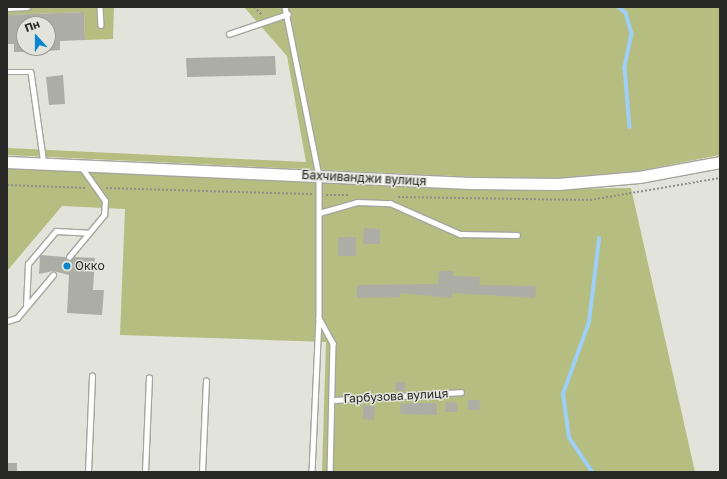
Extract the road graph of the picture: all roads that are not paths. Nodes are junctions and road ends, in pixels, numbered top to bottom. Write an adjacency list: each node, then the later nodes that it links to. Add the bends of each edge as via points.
1 (27, 7): 4 (lane)
2 (100, 7): 6 (lane)
3 (285, 7): 5 (lane)
4 (7, 8)
5 (288, 14): 7 (lane); 13 (lane)
6 (101, 25)
7 (229, 34)
8 (7, 72): 11 (lane, via 31,72)
9 (7, 162): 11 (street, Бахчиванджи вулиця)
10 (720, 162): 13 (street, Бахчиванджи вулиця, via 639,177 558,184)
11 (44, 164): 12 (street, Бахчиванджи вулиця)
12 (80, 165): 13 (street, Бахчиванджи вулиця); 15 (lane, via 105,201 104,215)
13 (319, 176): 14 (lane)
14 (319, 213): 16 (lane, via 357,202 390,203 460,234); 20 (lane)
15 (89, 233): 17 (lane); 19 (lane, via 56,231 51,236 28,264)
16 (517, 235)
17 (69, 257)
18 (53, 275): 19 (lane)
19 (26, 306): 21 (lane, via 17,318)
20 (319, 318): 26 (lane, via 333,343); 30 (lane)
21 (7, 321)
22 (92, 376): 27 (lane)
23 (149, 378): 28 (lane)
24 (206, 381): 29 (lane)
25 (461, 392): 26 (lane, Гарбузова вулиця)
26 (332, 400): 31 (lane)
27 (88, 472)
28 (145, 472)
29 (202, 472)
30 (312, 472)
31 (330, 472)

